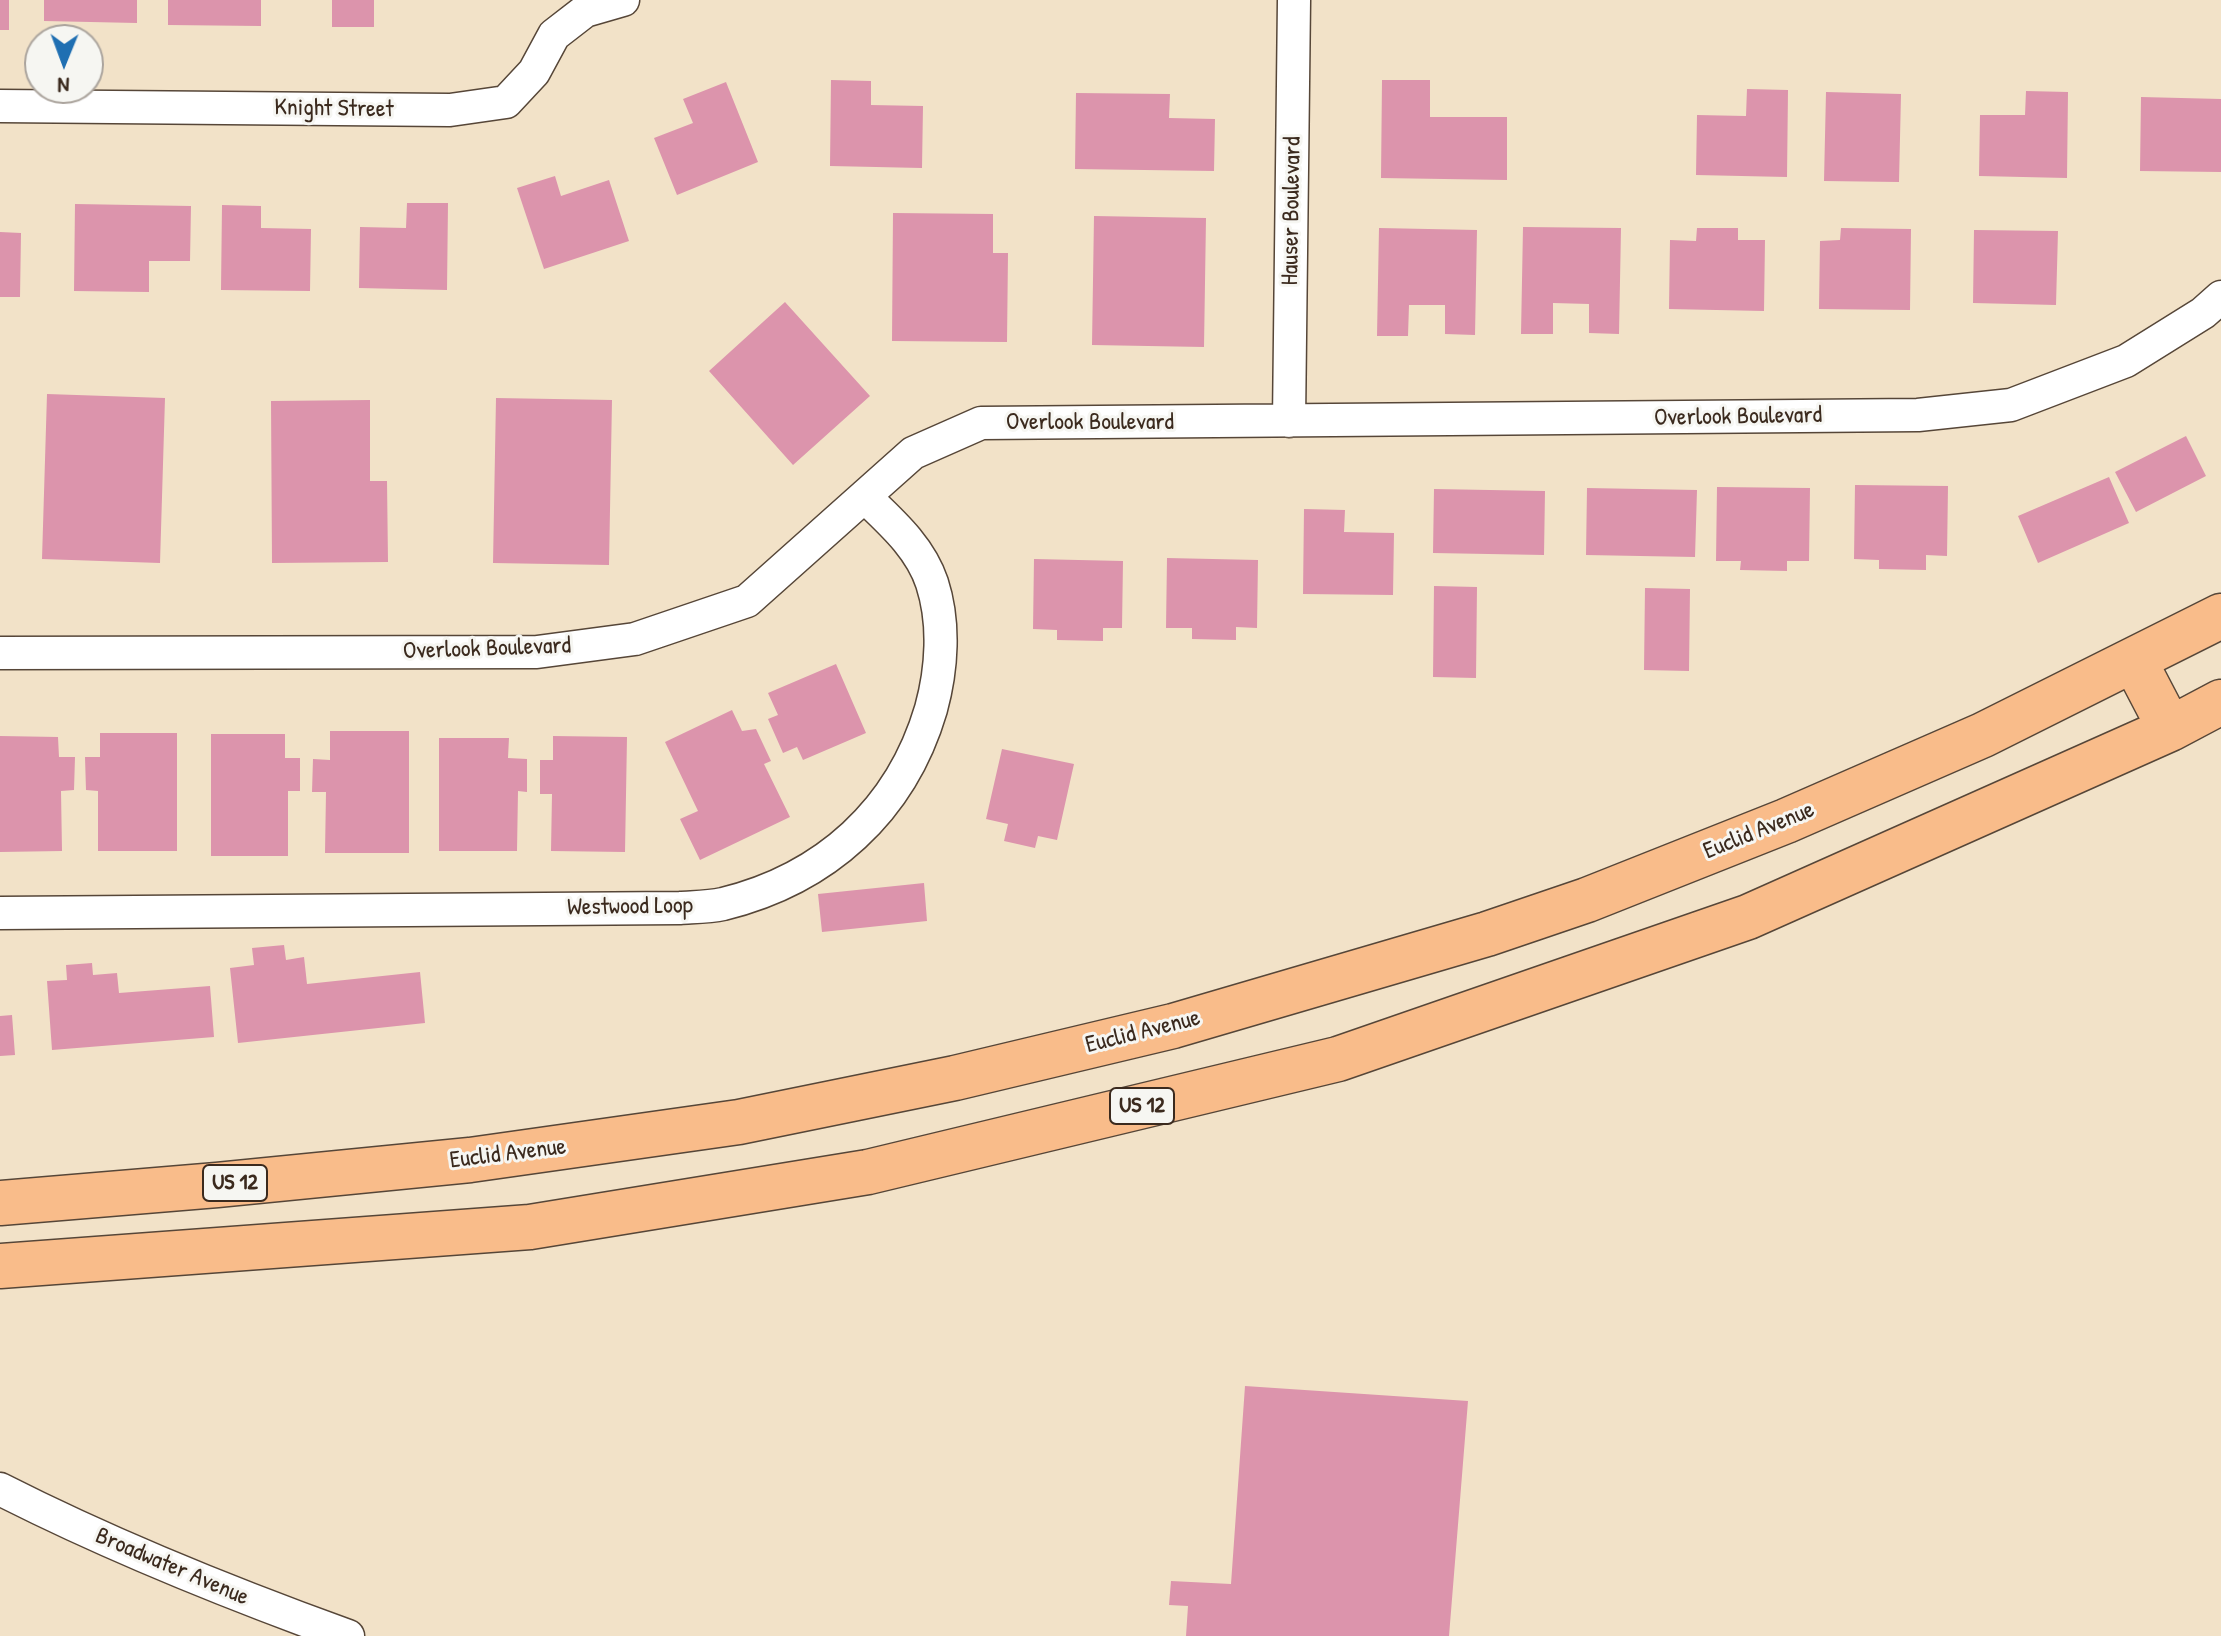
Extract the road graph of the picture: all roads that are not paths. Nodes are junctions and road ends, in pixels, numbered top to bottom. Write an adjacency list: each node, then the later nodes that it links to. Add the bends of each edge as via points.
1 (623, 0): 3 (street, Knight Street, via 585,11 554,35 534,72 506,102 450,110)
2 (1294, 0): 5 (street, Hauser Boulevard)
3 (0, 106)
4 (2221, 297): 5 (street, Overlook Boulevard, via 2126,361 2011,405 1918,415)
5 (1289, 421): 6 (street, Overlook Boulevard, via 981,423 913,453)
6 (865, 497): 8 (street, Overlook Boulevard, via 747,601 635,639 537,652); 12 (street, Westwood Loop, via 904,535 931,581 941,630 937,685 909,765 888,800 812,868 747,897 680,908)
7 (2221, 616): 9 (highway, Euclid Avenue / US 12)
8 (0, 653)
9 (2134, 660): 11 (highway); 13 (highway, Euclid Avenue / US 12, via 1983,735 1587,900 1173,1026 739,1122 470,1160)
10 (2221, 702): 11 (highway, US 12)
11 (2170, 729): 14 (highway, US 12, via 1748,917 1338,1059 868,1172 530,1227)
12 (0, 913)
13 (0, 1203)
14 (0, 1266)
15 (0, 1489): 16 (street, Broadwater Avenue, via 232,1594)
16 (348, 1636)

